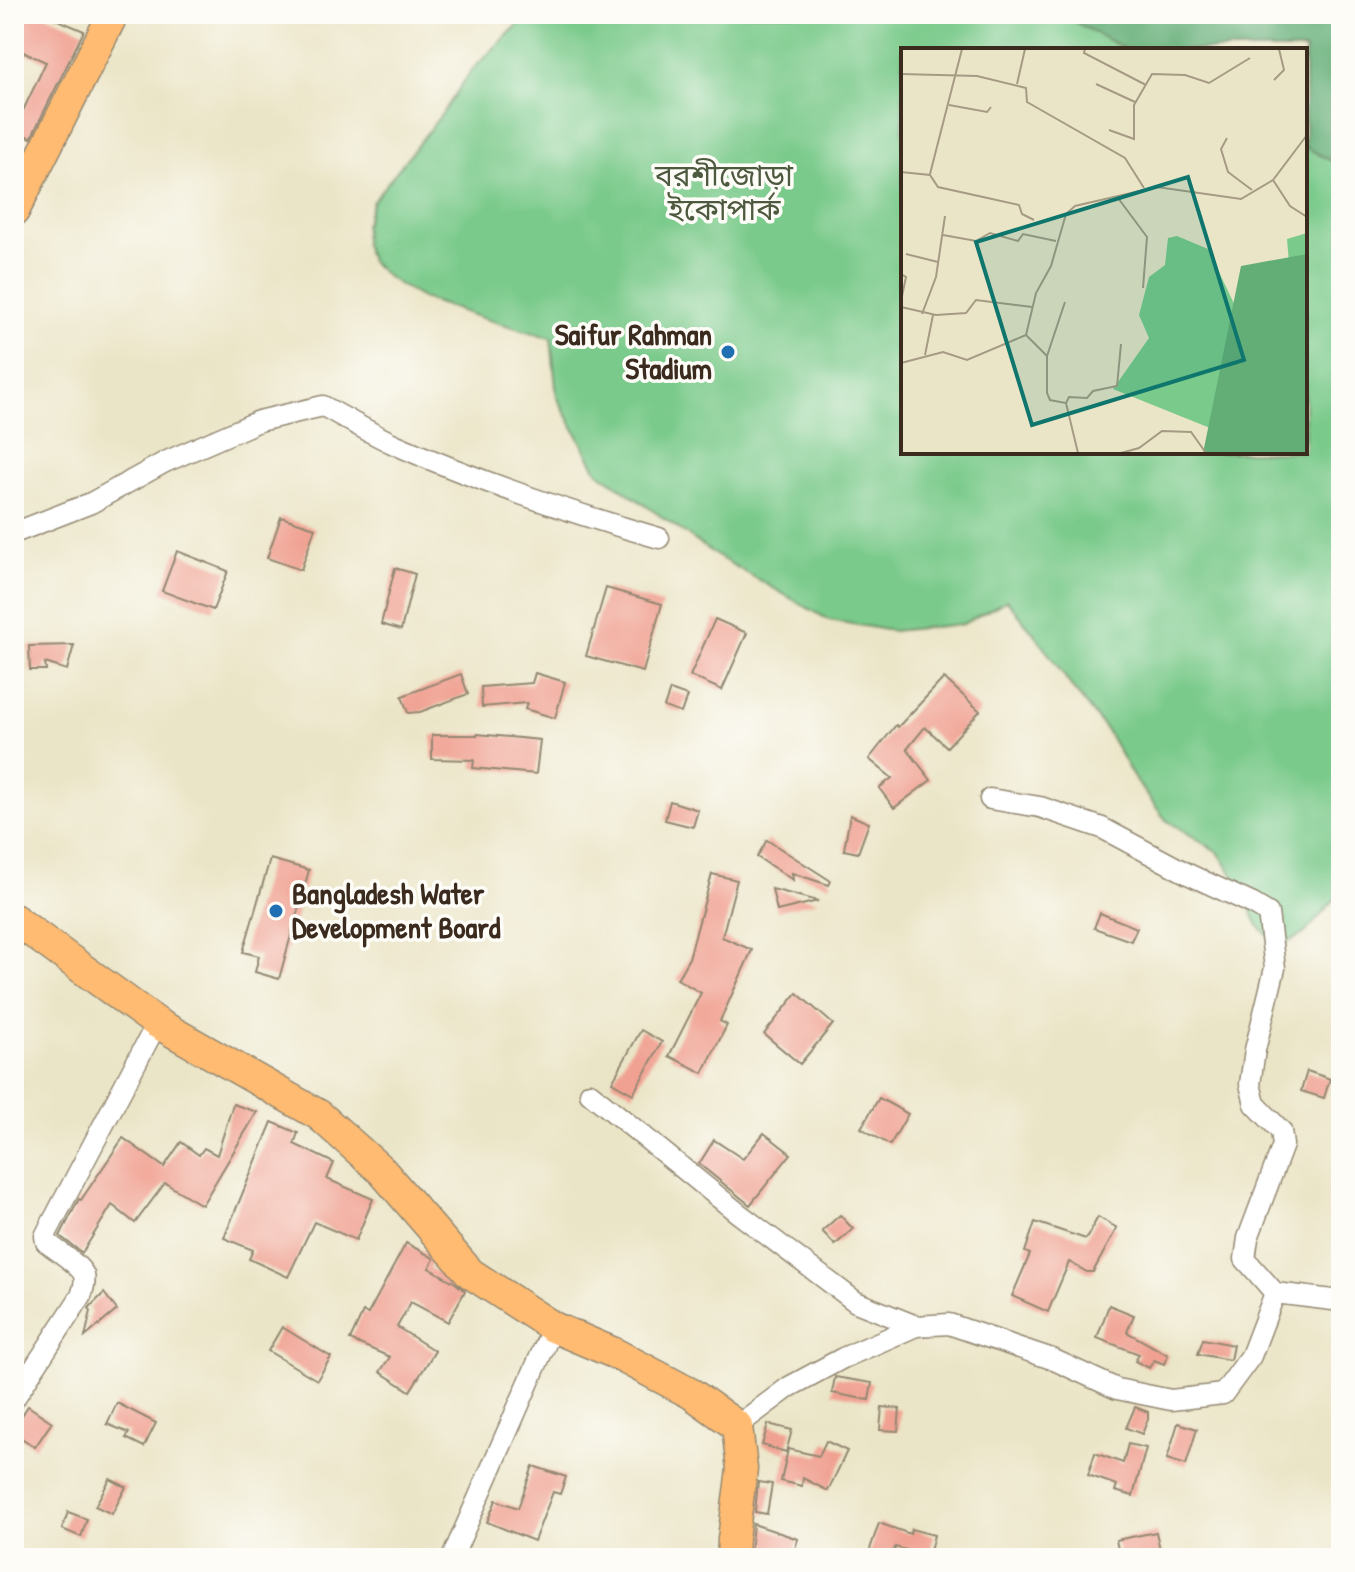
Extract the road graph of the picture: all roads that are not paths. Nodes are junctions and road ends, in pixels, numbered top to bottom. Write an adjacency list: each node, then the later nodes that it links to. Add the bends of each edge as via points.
1 (113, 14): 2 (highway)
2 (14, 211)
3 (14, 528): 4 (street, via 19,531 91,503 165,462 259,421 323,406 390,442 489,483)
4 (659, 538)
5 (990, 799): 9 (street, via 1040,807 1102,828 1268,913 1275,968 1250,1084 1255,1104 1281,1131 1283,1145 1245,1259)
6 (14, 919): 7 (highway)
7 (157, 1023): 12 (highway, via 319,1115 382,1171 470,1273); 13 (street, via 45,1236 84,1274 85,1285)
8 (590, 1093): 11 (street, via 856,1302)
9 (1275, 1293): 10 (street); 11 (street, via 1251,1356 1223,1394 1171,1400 1117,1389 1052,1359 949,1324)
10 (1341, 1301)
11 (916, 1326): 14 (street, via 789,1387)
12 (553, 1327): 14 (highway, via 692,1394); 15 (street)
13 (14, 1399)
14 (737, 1426): 16 (highway, via 742,1469)
15 (452, 1558)
16 (732, 1558)

